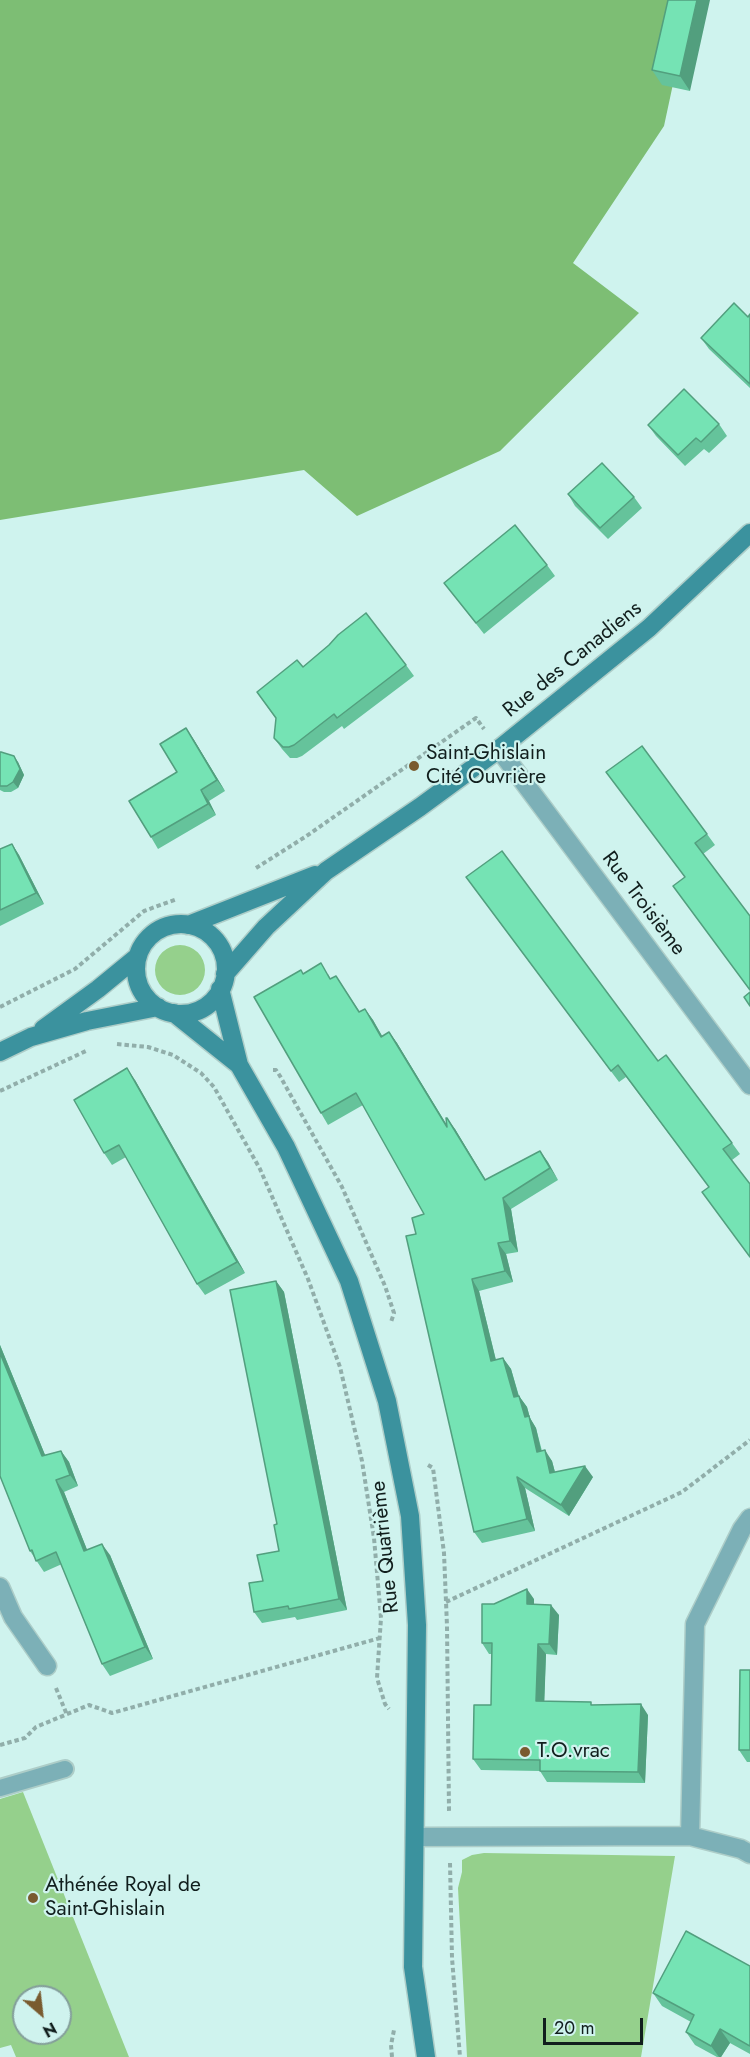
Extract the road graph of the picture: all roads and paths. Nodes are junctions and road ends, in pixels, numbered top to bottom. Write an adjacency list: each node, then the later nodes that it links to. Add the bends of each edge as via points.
1 (750, 533): 3 (street, Rue des Canadiens, via 649,628)
2 (476, 718): 4 (path)
3 (499, 749): 5 (street, Rue des Canadiens); 17 (street, Rue Troisième)
4 (255, 868)
5 (326, 871): 7 (street, Rue des Canadiens); 9 (street, Rue des Canadiens, via 266,927)
6 (183, 897): 10 (path, via 144,911 75,969)
7 (188, 924): 8 (street, Rue des Canadiens, via 170,925 154,932); 9 (street, via 201,928 218,943 224,956)
8 (137, 957): 11 (street, via 140,986 147,998); 12 (street, Rue des Canadiens)
9 (223, 982): 11 (street, Rue des Canadiens, via 214,998 201,1008 185,1013); 16 (street, Rue Quatrième)
10 (0, 1007)
11 (166, 1010): 12 (street, Rue des Canadiens, via 87,1021); 16 (street, Rue Quatrième)
12 (31, 1037): 15 (street, Rue des Canadiens)
13 (114, 1044): 23 (path, via 173,1055 201,1073 214,1087 260,1168 325,1323 352,1413 371,1512)
14 (93, 1047): 18 (path)
15 (0, 1052)
16 (239, 1065): 30 (street, Rue Quatrième, via 286,1147 349,1281 387,1401 410,1516 416,1608)
17 (750, 1085)
18 (0, 1091)
19 (750, 1440): 22 (path, via 682,1492)
20 (750, 1518): 29 (street, via 695,1624)
21 (0, 1587): 24 (street, via 12,1617)
22 (446, 1602)
23 (380, 1638): 25 (path, via 377,1678 385,1704); 26 (path, via 112,1713 90,1705 36,1727 26,1738)
24 (47, 1666)
25 (392, 1712)
26 (0, 1745)
27 (65, 1769): 28 (lane)
28 (0, 1788)
29 (690, 1836): 30 (street); 31 (street)
30 (415, 1837): 34 (street, Rue Quatrième, via 413,1967)
31 (750, 1854)
32 (394, 2027): 33 (path)
33 (392, 2057)
34 (426, 2057)

